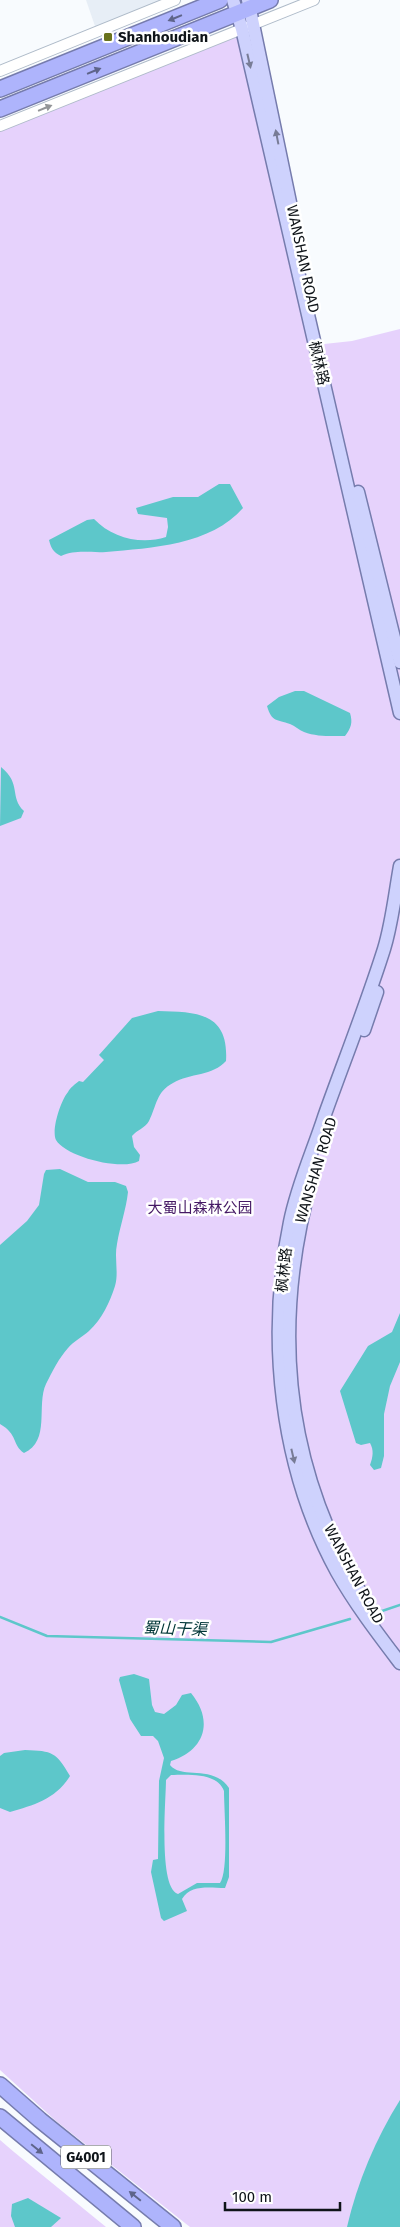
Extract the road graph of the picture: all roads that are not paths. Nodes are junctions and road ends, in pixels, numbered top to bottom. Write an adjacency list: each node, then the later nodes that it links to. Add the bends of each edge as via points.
1 (175, 0): 8 (street)
2 (220, 0): 9 (highway, one-way to 9)
3 (270, 0): 5 (highway)
4 (314, 0): 6 (street)
5 (242, 5): 6 (main road, WANSHAN ROAD); 7 (main road, 枫林路); 10 (highway, one-way to 5)
6 (255, 24): 7 (street); 12 (main road, WANSHAN ROAD, one-way to 6, via 306,278)
7 (242, 29): 11 (street, one-way to 7); 13 (main road, 枫林路, one-way to 13)
8 (0, 71)
9 (0, 89)
10 (0, 109)
11 (0, 126)
12 (400, 662)
13 (400, 713)
14 (400, 866): 17 (main road, 枫林路, one-way to 17, via 384,948 290,1221 279,1338 284,1404 293,1457 308,1506 337,1572)
15 (400, 914): 16 (main road, WANSHAN ROAD, via 371,1011 319,1153 300,1220 288,1337 294,1408 308,1477 325,1522 360,1592)
16 (400, 1650)
17 (400, 1663)
18 (0, 2085): 21 (highway, G4001, one-way to 18)
19 (0, 2117): 20 (highway, G4001, one-way to 20)
20 (133, 2227)
21 (173, 2227)

